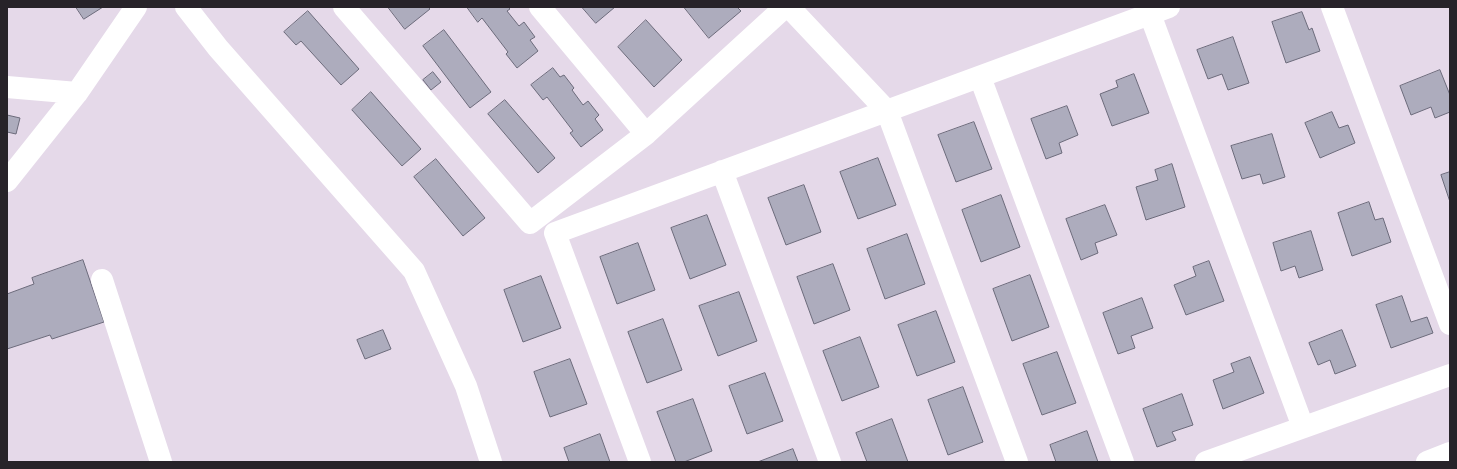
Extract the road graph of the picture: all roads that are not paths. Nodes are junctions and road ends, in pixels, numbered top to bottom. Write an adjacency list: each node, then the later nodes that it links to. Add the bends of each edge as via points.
1 (136, 7): 11 (street)
2 (186, 7): 24 (street, via 218,48 414,270 466,386)
3 (344, 7): 16 (street)
4 (540, 7): 13 (street)
5 (785, 7): 13 (street)
6 (789, 7): 12 (street)
7 (1332, 7): 19 (street)
8 (1159, 10): 9 (street); 21 (street)
9 (980, 77): 12 (street); 28 (street)
10 (7, 87): 11 (street)
11 (77, 93): 15 (street)
12 (887, 111): 14 (street); 27 (street)
13 (646, 134): 16 (street)
14 (722, 171): 17 (street); 26 (street)
15 (7, 181)
16 (530, 223): 17 (street)
17 (555, 233): 25 (street)
18 (102, 280): 23 (street)
19 (1450, 324)
20 (1450, 375): 21 (street)
21 (1303, 427): 29 (street)
22 (1450, 453): 30 (street)
23 (161, 462)
24 (491, 462)
25 (640, 462)
26 (830, 462)
27 (1017, 462)
28 (1123, 462)
29 (1206, 462)
30 (1427, 462)

